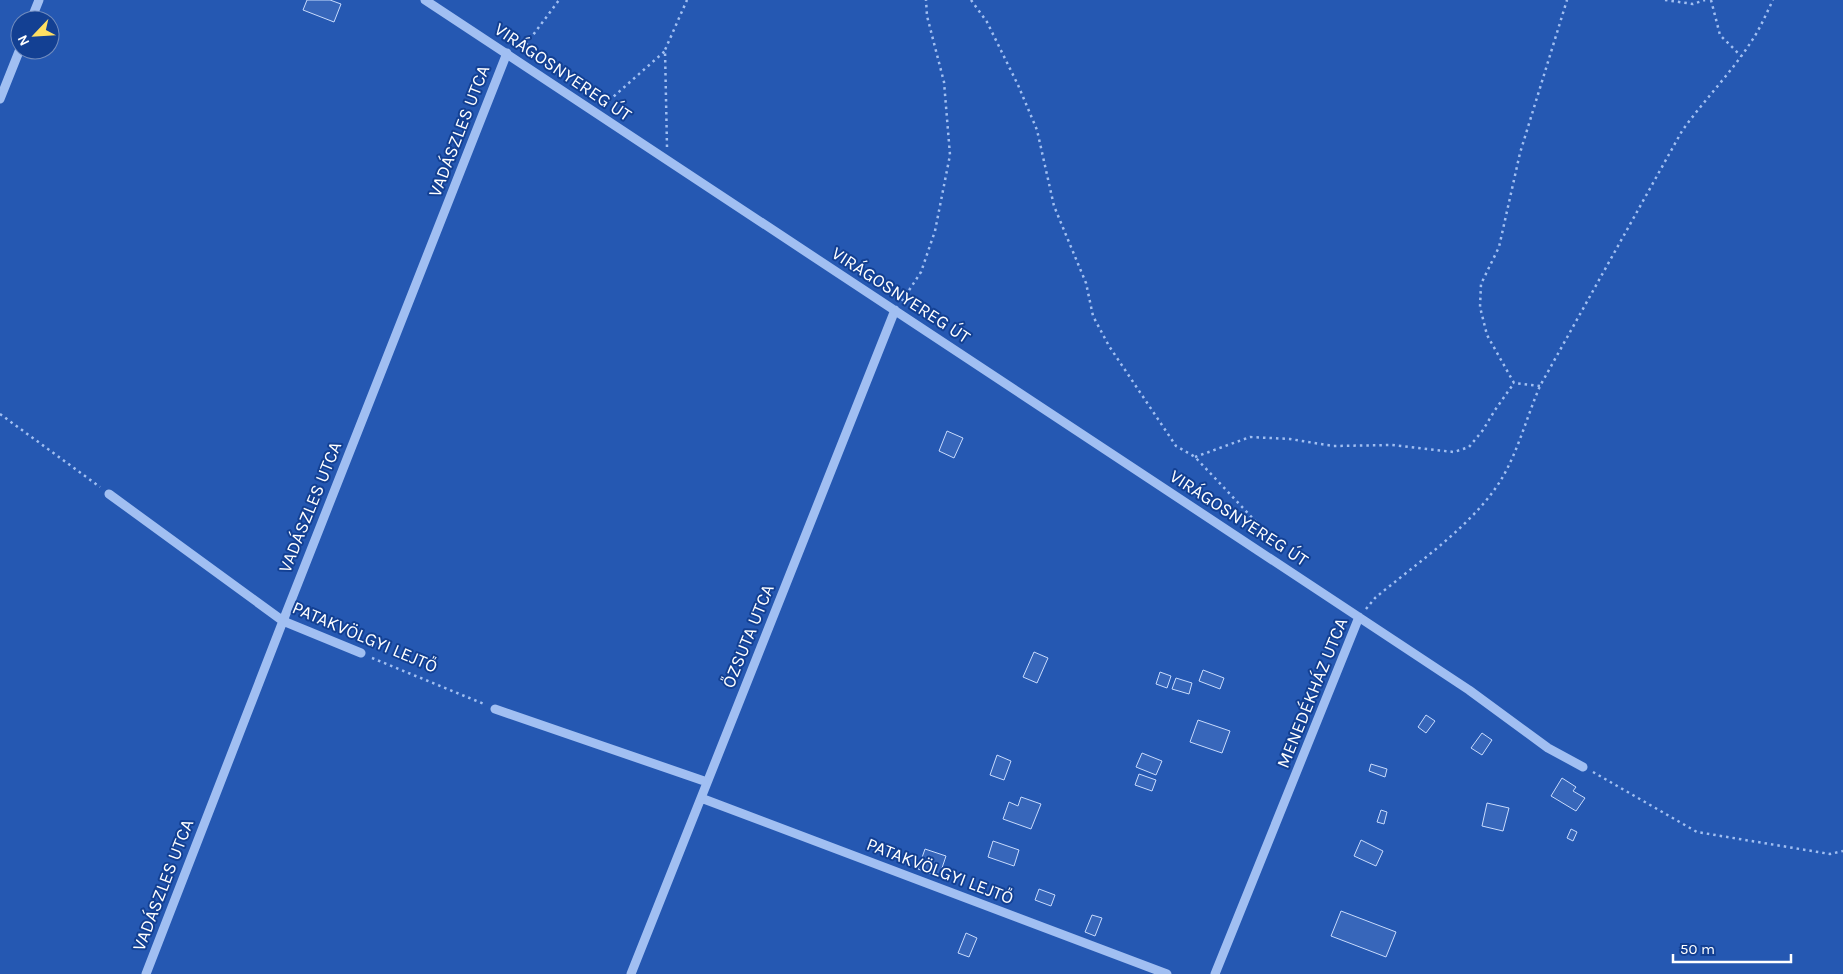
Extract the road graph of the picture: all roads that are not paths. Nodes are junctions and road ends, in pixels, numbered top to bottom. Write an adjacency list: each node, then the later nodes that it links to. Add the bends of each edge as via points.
1 (425, 0): 2 (street, VIRÁGOSNYEREG ÚT)
2 (507, 54): 5 (street, VIRÁGOSNYEREG ÚT); 8 (street, VADÁSZLES UTCA)
3 (15, 60): 4 (street)
4 (0, 99)
5 (895, 310): 7 (street, VIRÁGOSNYEREG ÚT); 12 (street, ŐZSUTA UTCA)
6 (109, 494): 8 (street, PATAKVÖLGYI LEJTŐ)
7 (1359, 617): 11 (street, MENEDÉKHÁZ UTCA, via 1469,690 1548,748); 17 (street, MENEDÉKHÁZ UTCA)
8 (283, 621): 9 (street, PATAKVÖLGYI LEJTŐ); 14 (street, VADÁSZLES UTCA)
9 (361, 653)
10 (495, 709): 12 (street)
11 (1583, 767)
12 (707, 782): 13 (street, ŐZSUTA UTCA)
13 (701, 798): 15 (street, ŐZSUTA UTCA); 16 (street, PATAKVÖLGYI LEJTŐ)
14 (146, 974)
15 (631, 974)
16 (1167, 974)
17 (1215, 974)

